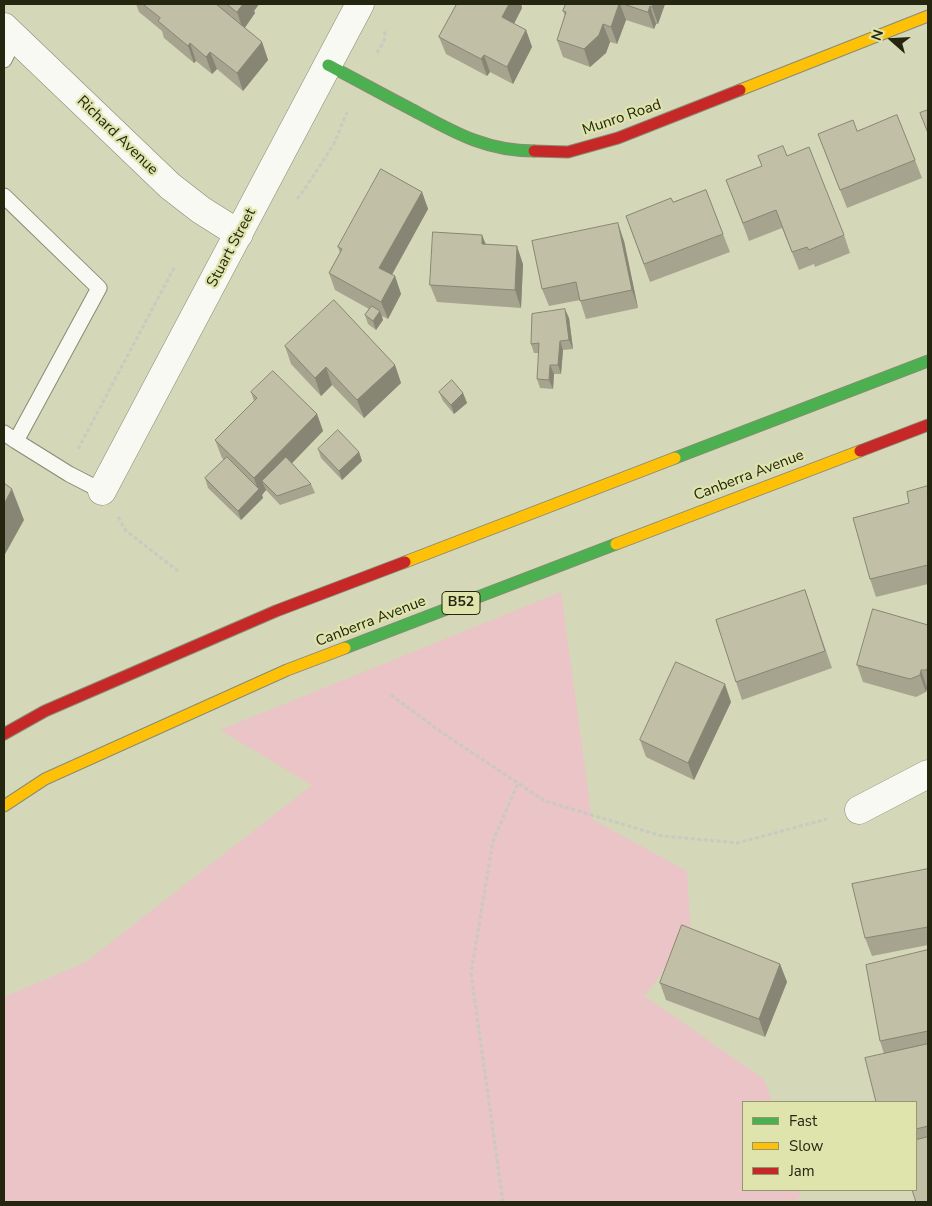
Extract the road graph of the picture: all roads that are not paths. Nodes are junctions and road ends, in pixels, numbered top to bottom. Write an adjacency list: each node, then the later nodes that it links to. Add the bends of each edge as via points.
1 (360, 4): 4 (street, Stuart Street)
2 (928, 16): 4 (main road, Munro Road, via 618,138 568,152 512,151 462,136)
3 (8, 42): 6 (street, Richard Avenue, via 170,186)
4 (328, 65): 6 (street, Stuart Street)
5 (4, 196): 9 (lane, via 99,288)
6 (239, 234): 10 (street, Stuart Street)
7 (928, 361): 11 (main road, via 276,611 46,711)
8 (928, 425): 13 (main road, Canberra Avenue / B52, via 287,670 45,779)
9 (10, 437): 10 (lane)
10 (102, 491)
11 (4, 734)
12 (928, 774): 14 (street)
13 (4, 806)
14 (859, 810)

